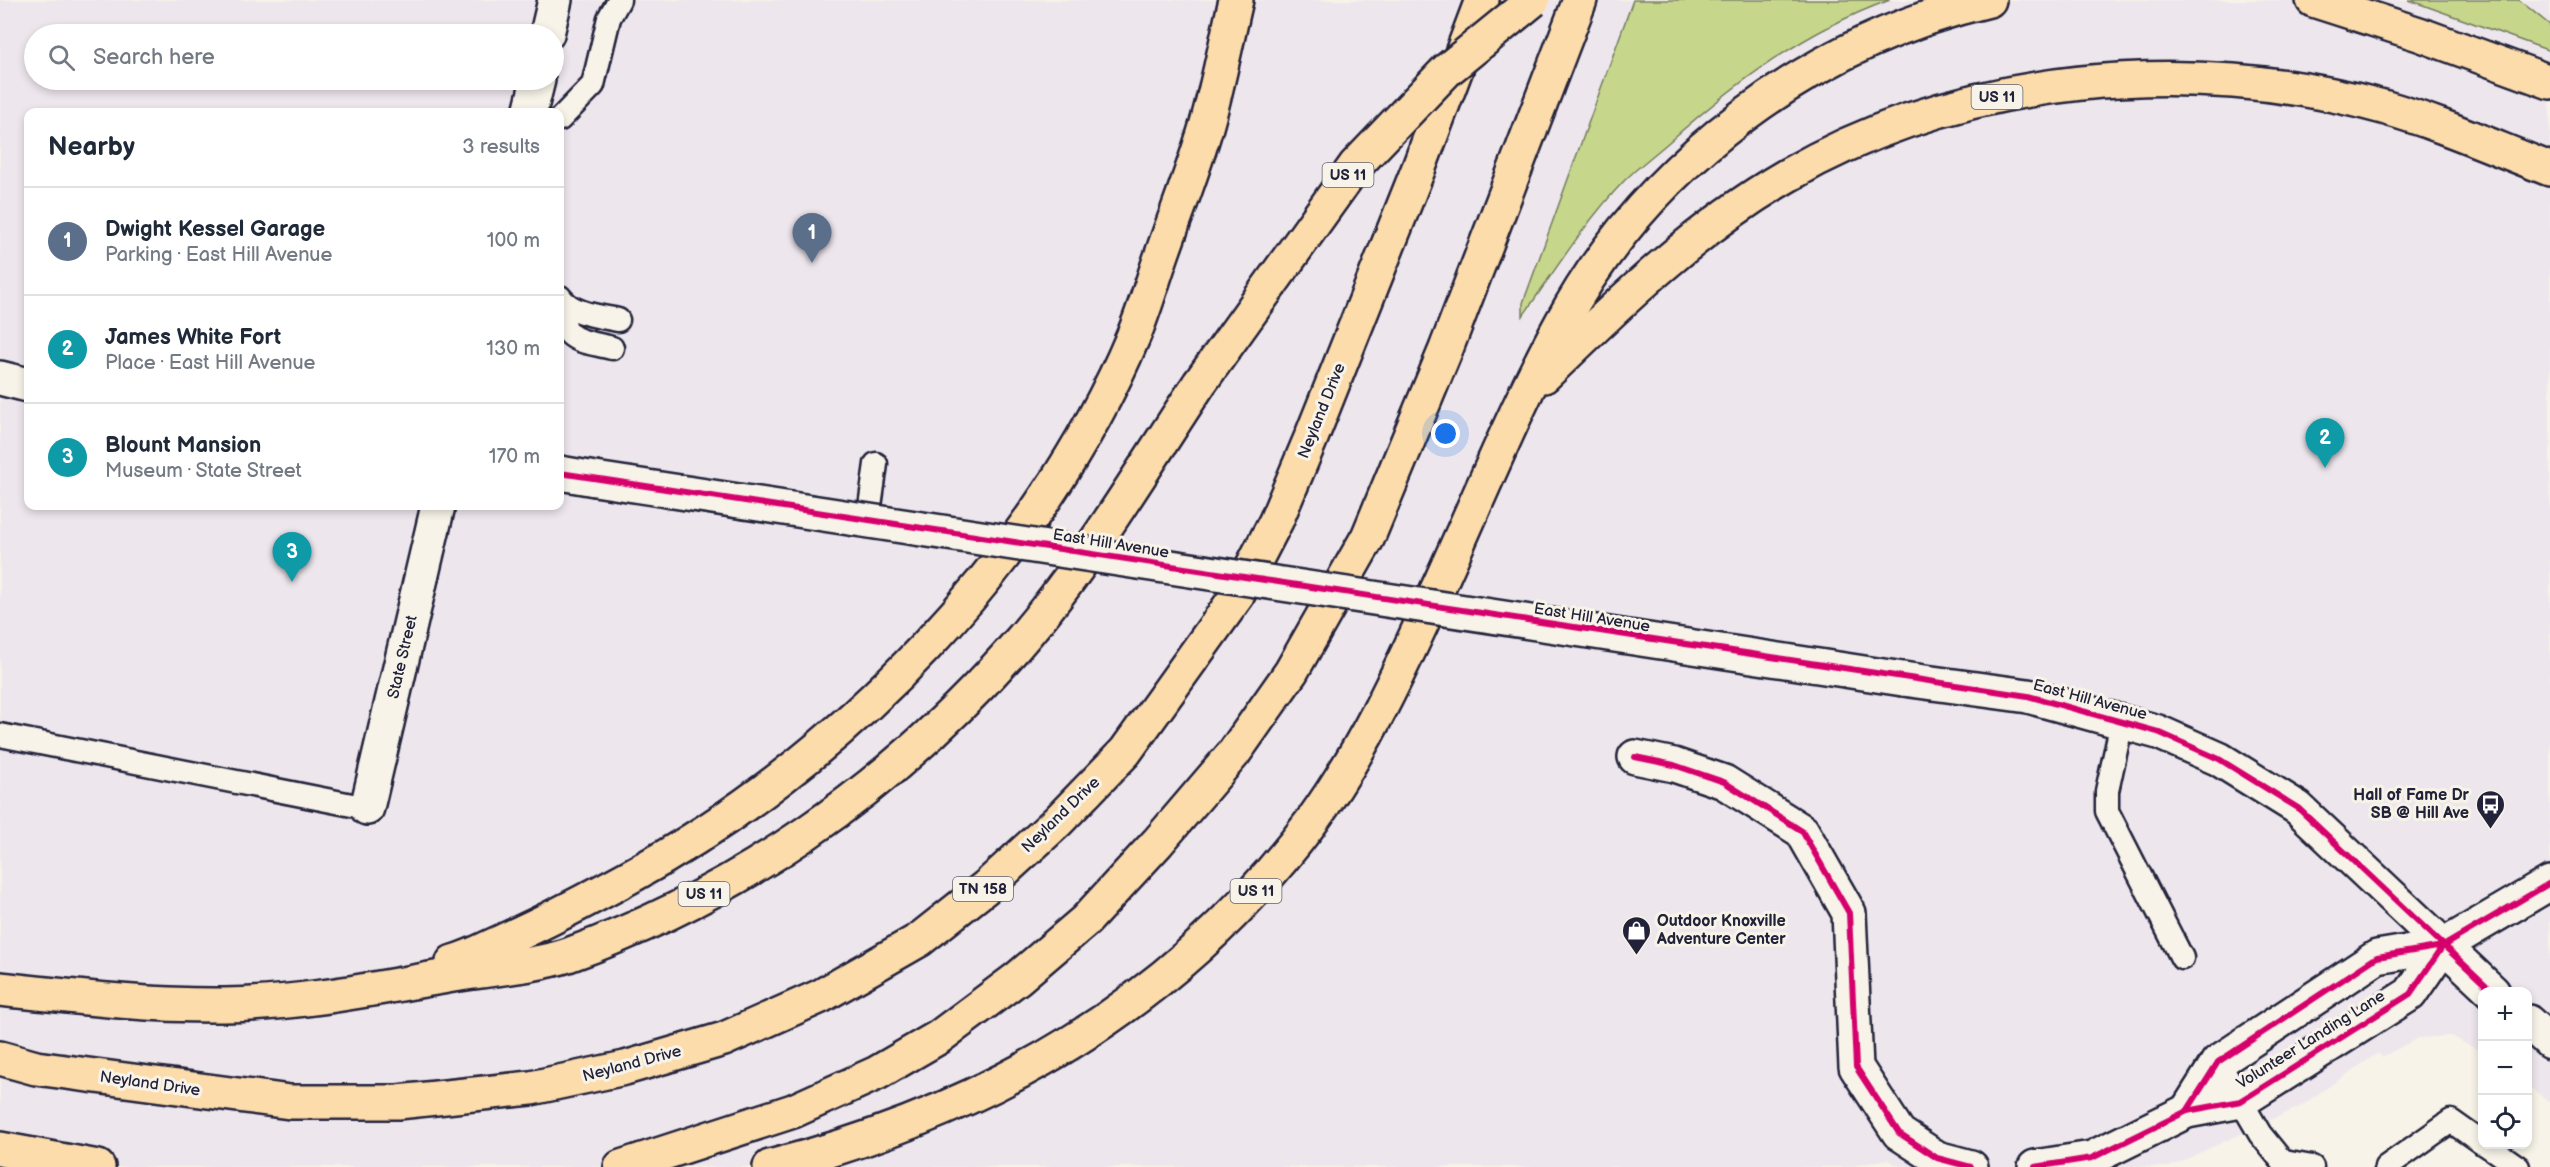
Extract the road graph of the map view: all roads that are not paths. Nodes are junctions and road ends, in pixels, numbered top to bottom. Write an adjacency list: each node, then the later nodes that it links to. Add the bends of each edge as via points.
1 (555, 0): 9 (main road)
2 (619, 0): 13 (lane, via 609,18 593,85)
3 (1236, 0): 35 (highway, via 1206,128 1133,337 1092,421 1044,497 977,590 873,699 807,758 739,810 662,860 534,927 462,959)
4 (1482, 0): 38 (highway, Neyland Drive / TN 158, via 1325,405 1276,521 1237,596 1125,752 1050,829 919,940 820,996 724,1039 625,1068 531,1088 398,1102 290,1102 36,1068)
5 (1533, 0): 35 (highway, US 11, bridge, via 1447,70 1355,166 1199,384 1053,601 1007,657 924,742 854,800 792,844 664,915 564,957)
6 (1580, 0): 47 (highway, via 1446,350 1368,537 1291,672 1234,753 1086,920 1018,978 939,1037 877,1073 793,1112)
7 (1989, 0): 21 (highway, via 1958,7 1881,36 1793,81 1719,132 1661,186 1607,252 1563,319)
8 (2313, 0): 10 (highway)
9 (550, 24)
10 (2550, 82)
11 (536, 90): 12 (main road)
12 (531, 108)
13 (564, 115)
14 (2550, 169): 21 (highway, US 11, via 2384,108 2305,90 2219,79 2147,78 2055,86 1956,104 1866,138 1789,174 1712,225 1629,293)
15 (564, 302): 16 (lane, via 582,312)
16 (618, 320)
17 (564, 325): 18 (lane, via 574,339)
18 (612, 348)
19 (0, 378): 20 (main road)
20 (24, 384)
21 (1526, 394): 48 (highway, US 11, via 1363,741 1314,818 1255,892 1167,974 1046,1060 936,1114)
22 (876, 464): 25 (lane)
23 (564, 474): 25 (main road, East Hill Avenue, bridge)
24 (437, 510): 29 (main road, State Street)
25 (868, 521): 26 (main road, East Hill Avenue, bridge, via 2028,696)
26 (2122, 722): 31 (main road, East Hill Avenue, via 2158,732 2219,759 2298,808); 32 (lane, via 2106,811)
27 (0, 735): 29 (lane)
28 (1635, 757): 49 (main road, via 1725,782 1802,831 1849,913 1856,1066 1899,1133 1937,1158)
29 (367, 808)
30 (2550, 883): 31 (main road)
31 (2443, 946): 33 (main road, East Hill Avenue); 39 (main road, via 2377,957); 40 (main road, Volunteer Landing Lane, via 2410,994)
32 (2182, 958)
33 (2488, 987)
34 (0, 989): 35 (highway, US 11, via 125,1003 214,1005)
35 (332, 996)
36 (2532, 1026): 37 (main road)
37 (2550, 1042)
38 (0, 1058)
39 (2218, 1062): 40 (lane); 41 (main road)
40 (2241, 1101): 41 (main road, Volunteer Landing Lane); 45 (lane)
41 (2187, 1111): 50 (main road, Volunteer Landing Lane, via 2092,1158)
42 (2478, 1140): 52 (lane, via 2451,1121)
43 (0, 1149): 46 (highway)
44 (2491, 1149): 53 (lane)
45 (2284, 1166): 51 (lane)
46 (98, 1167)
47 (621, 1167)
48 (770, 1167)
49 (1971, 1167)
50 (2035, 1167)
51 (2312, 1167)
52 (2386, 1167)
53 (2518, 1167)

